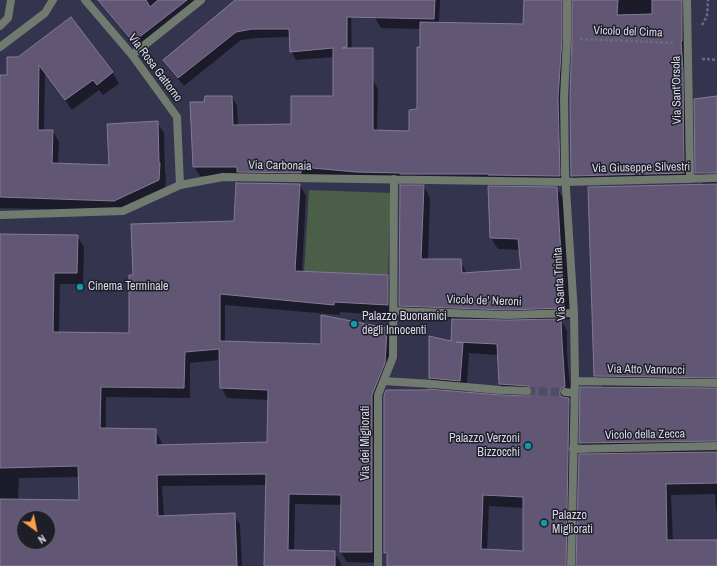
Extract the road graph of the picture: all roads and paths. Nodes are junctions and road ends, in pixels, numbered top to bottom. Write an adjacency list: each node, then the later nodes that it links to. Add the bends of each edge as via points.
1 (11, 0): 8 (street, via 8,18)
2 (53, 0): 12 (street, via 45,13)
3 (85, 0): 14 (street, Via Rosa Gattorno)
4 (201, 0): 14 (street)
5 (567, 0): 10 (street, Via Santa Trinita)
6 (687, 0): 11 (street, Via Sant'Orsola)
7 (708, 0): 9 (path, via 707,16)
8 (0, 26)
9 (701, 27)
10 (567, 39): 11 (path, Vicolo del Cima); 19 (street, Via Santa Trinita, via 564,97)
11 (688, 44): 18 (street, Via Sant'Orsola)
12 (0, 47)
13 (702, 53): 15 (path)
14 (132, 55): 20 (street, Via Rosa Gattorno, via 177,117)
15 (703, 59)
16 (717, 178): 18 (street, Via Giuseppe Silvestri)
17 (394, 179): 19 (street, Via Carbonaia); 20 (street, Via Carbonaia, via 223,177); 22 (street, Via dei Migliorati)
18 (690, 179): 19 (street, Via Giuseppe Silvestri)
19 (566, 182): 23 (street, Via Santa Trinita)
20 (180, 185): 21 (street, Via Carbonaia, via 123,211)
21 (0, 215)
22 (393, 311): 23 (street, Vicolo de' Neroni, via 507,315); 24 (street, Via dei Migliorati, via 393,357)
23 (574, 313): 25 (street, Via Santa Trinita)
24 (384, 381): 27 (street); 32 (street, Via dei Migliorati, via 378,395)
25 (575, 381): 26 (street, Via Atto Vannucci); 29 (street, Via Santa Trinita)
26 (717, 383)
27 (528, 391)
28 (565, 392): 29 (street)
29 (574, 393): 31 (street, Via Santa Trinita)
30 (717, 446): 31 (street, Vicolo della Zecca)
31 (573, 449): 33 (street, Via Santa Trinita)
32 (378, 566)
33 (571, 566)

